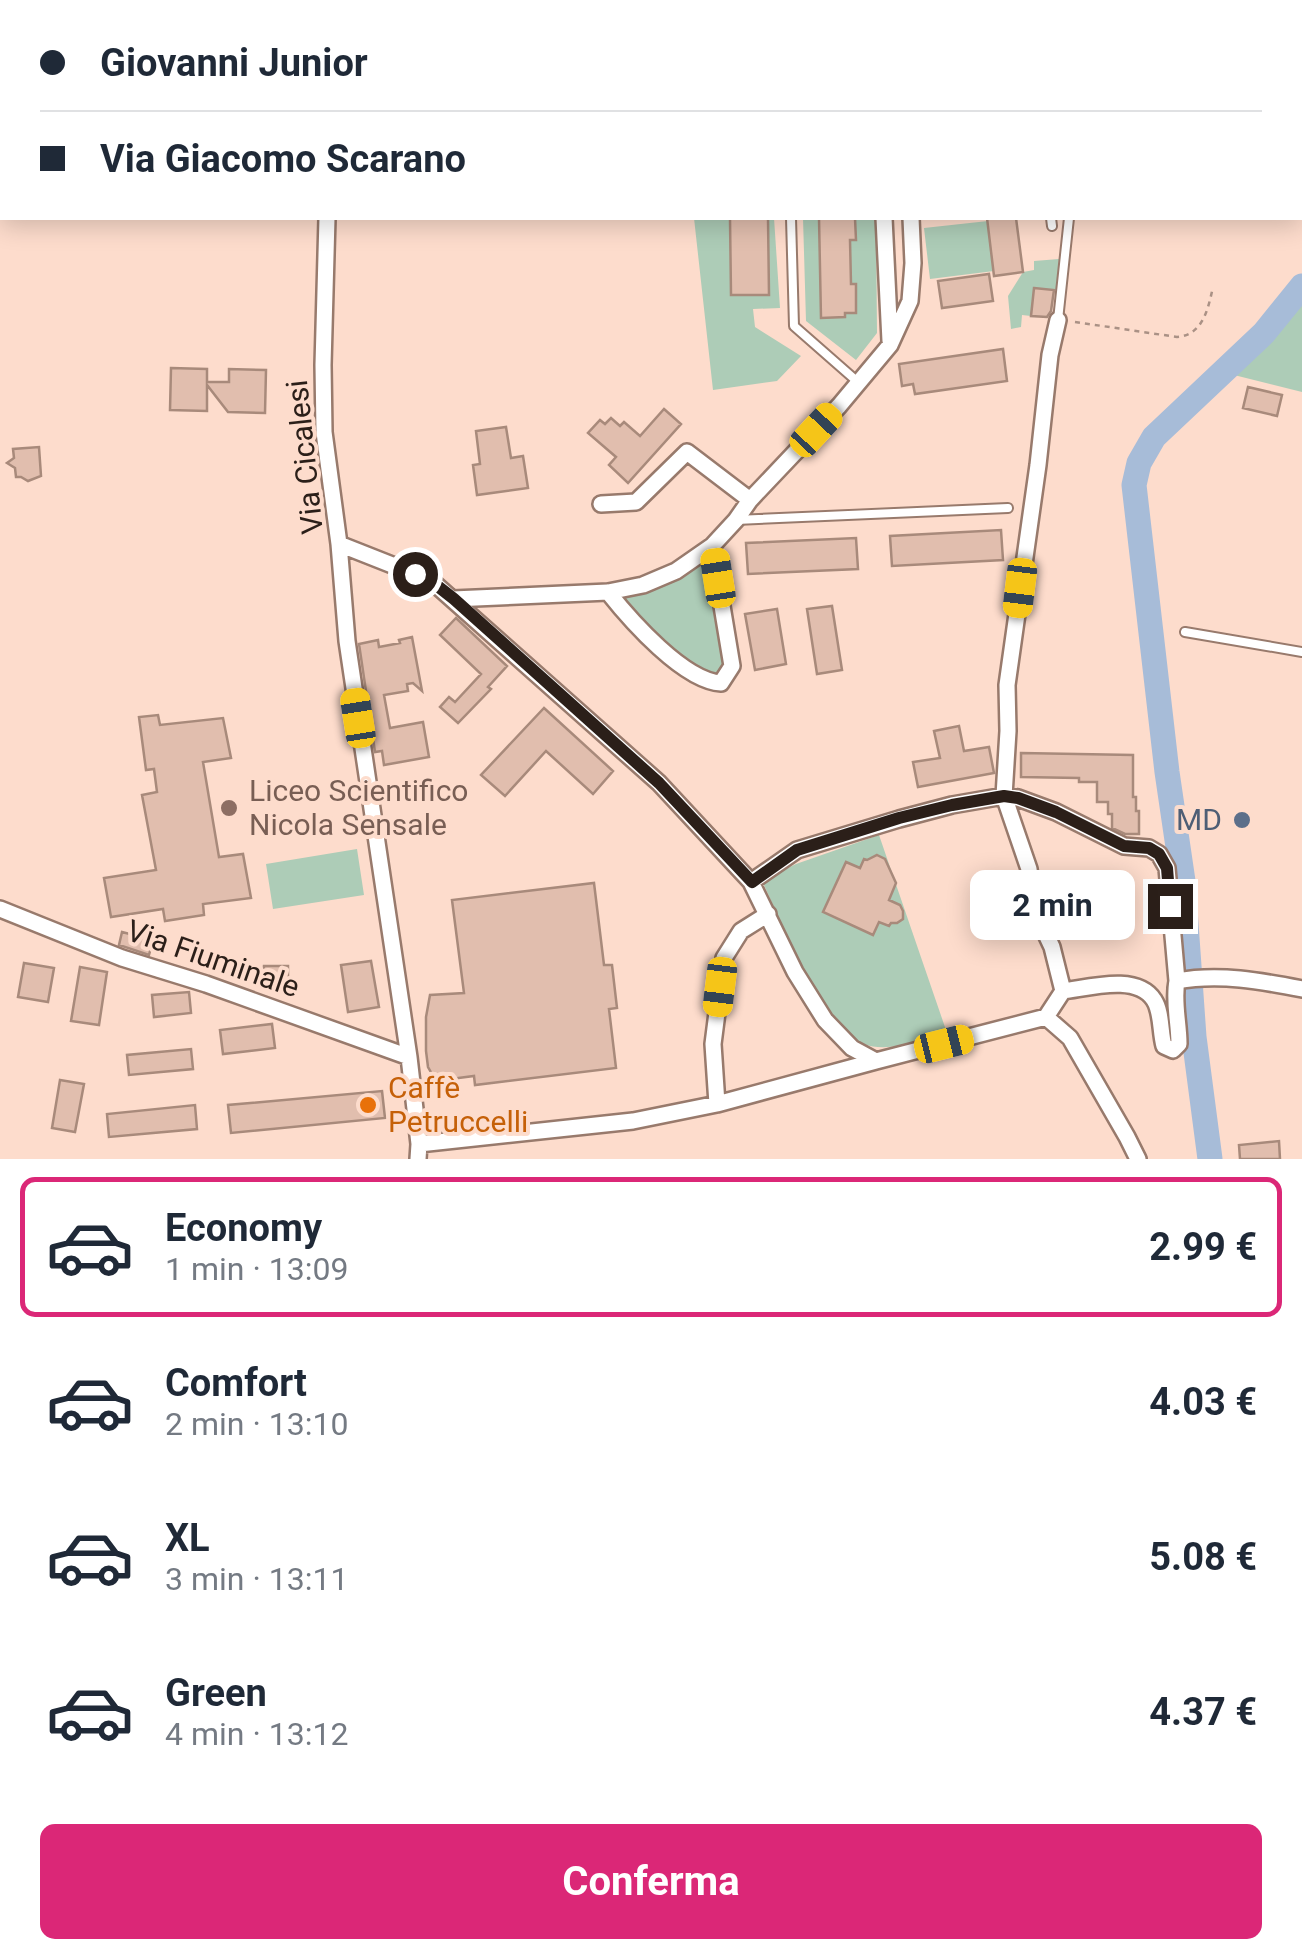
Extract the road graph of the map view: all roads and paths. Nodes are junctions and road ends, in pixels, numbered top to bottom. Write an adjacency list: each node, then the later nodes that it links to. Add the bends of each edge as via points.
1 (327, 220): 14 (street, Via Cicalesi, via 324,432)
2 (791, 220): 9 (lane, via 794,326)
3 (884, 220): 8 (street)
4 (912, 220): 8 (street, via 910,302)
5 (1069, 220): 7 (lane)
6 (1213, 287): 7 (path, via 1207,314 1186,336)
7 (1058, 320): 20 (street, via 1007,684)
8 (890, 345): 9 (street)
9 (859, 383): 10 (street)
10 (750, 500): 11 (street, via 687,452 636,502); 13 (street)
11 (601, 504)
12 (1008, 508): 13 (lane)
13 (736, 520): 15 (street)
14 (338, 544): 17 (street, Via Cicalesi, via 415,574); 29 (street)
15 (712, 546): 16 (street, via 676,572); 16 (street, via 732,666 721,683 687,670)
16 (608, 592): 17 (street)
17 (454, 599): 21 (street, Via Cicalesi, via 659,783)
18 (1184, 632): 19 (lane)
19 (1302, 652)
20 (1004, 796): 21 (street, via 899,818 797,850); 24 (street, via 1159,854 1167,868); 26 (street)
21 (752, 882): 23 (street, Via Cicalesi)
22 (0, 908): 29 (street, Via Fiuminale, via 122,958)
23 (768, 914): 28 (street, Via Cicalesi, via 795,972); 32 (street, via 742,932 724,958 713,1044)
24 (1180, 980): 25 (street, via 1242,979); 26 (street, via 1174,994 1180,1044 1172,1050 1164,1046 1150,994 1110,983)
25 (1302, 989)
26 (1064, 992): 27 (street)
27 (1046, 1017): 30 (street); 34 (street, via 1070,1038)
28 (846, 1042): 30 (street, Via Cicalesi); 31 (street)
29 (409, 1057): 33 (street)
30 (876, 1061): 31 (street)
31 (842, 1070): 32 (street)
32 (718, 1104): 33 (street)
33 (414, 1155)
34 (1138, 1159)

